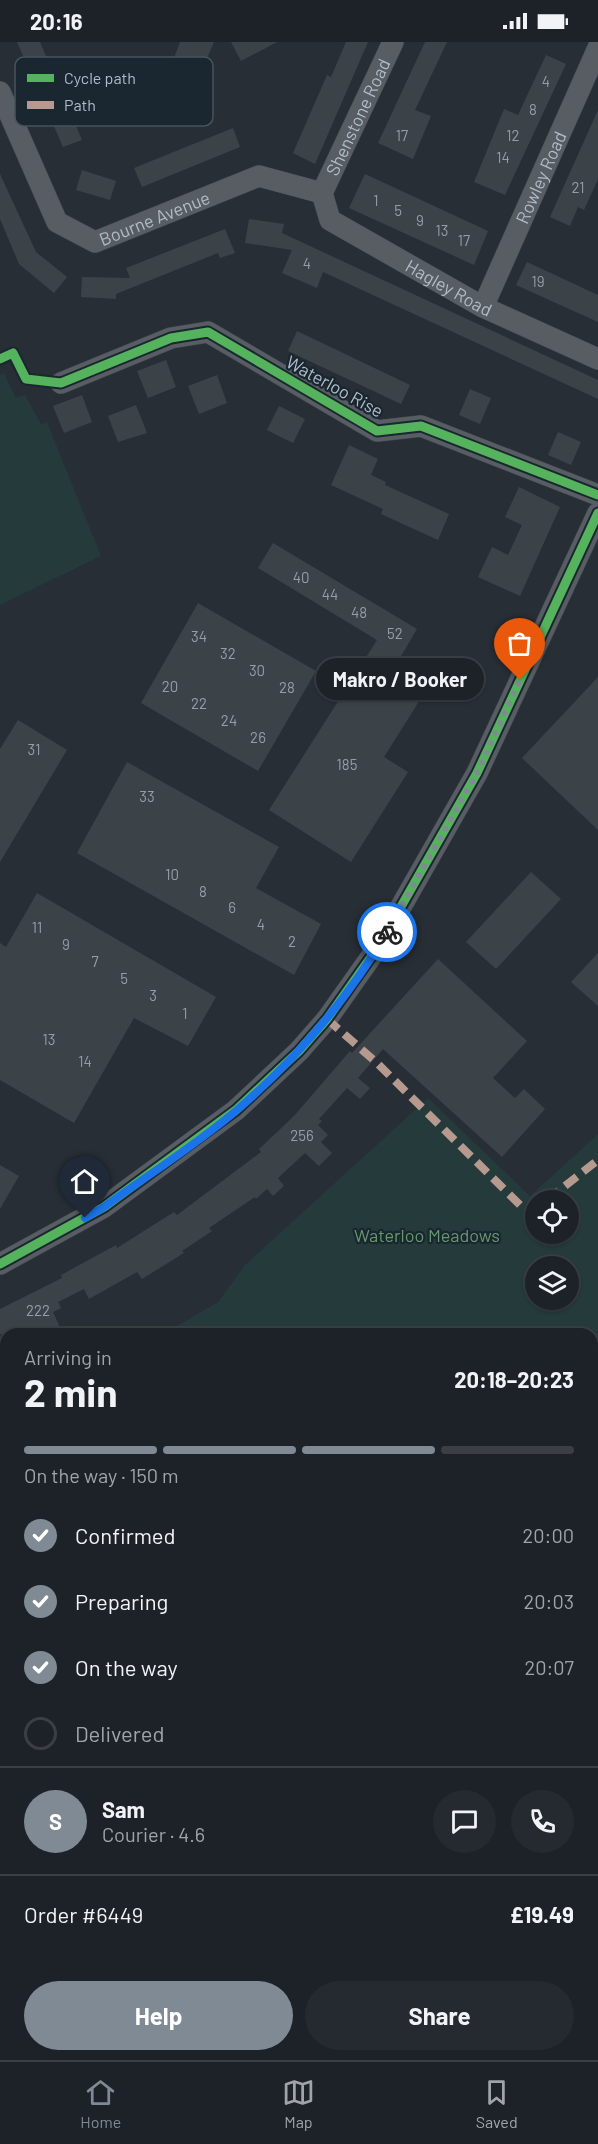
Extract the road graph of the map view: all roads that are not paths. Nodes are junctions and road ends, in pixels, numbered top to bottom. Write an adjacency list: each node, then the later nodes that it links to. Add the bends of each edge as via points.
1 (393, 42): 4 (street, Shenstone Road)
2 (598, 48): 5 (street, Rowley Road)
3 (0, 92): 4 (street, Bourne Avenue, via 57,222 95,242 259,177)
4 (322, 193): 5 (street, Hagley Road, via 330,220)
5 (483, 307): 6 (street, Hagley Road)
6 (598, 359)
7 (61, 383): 8 (street, Waterloo Rise, via 171,338 208,332 377,431 421,426)
8 (598, 495)
9 (598, 513): 10 (street, via 477,773 378,947 327,1019 236,1110 104,1207)
10 (0, 1264)

